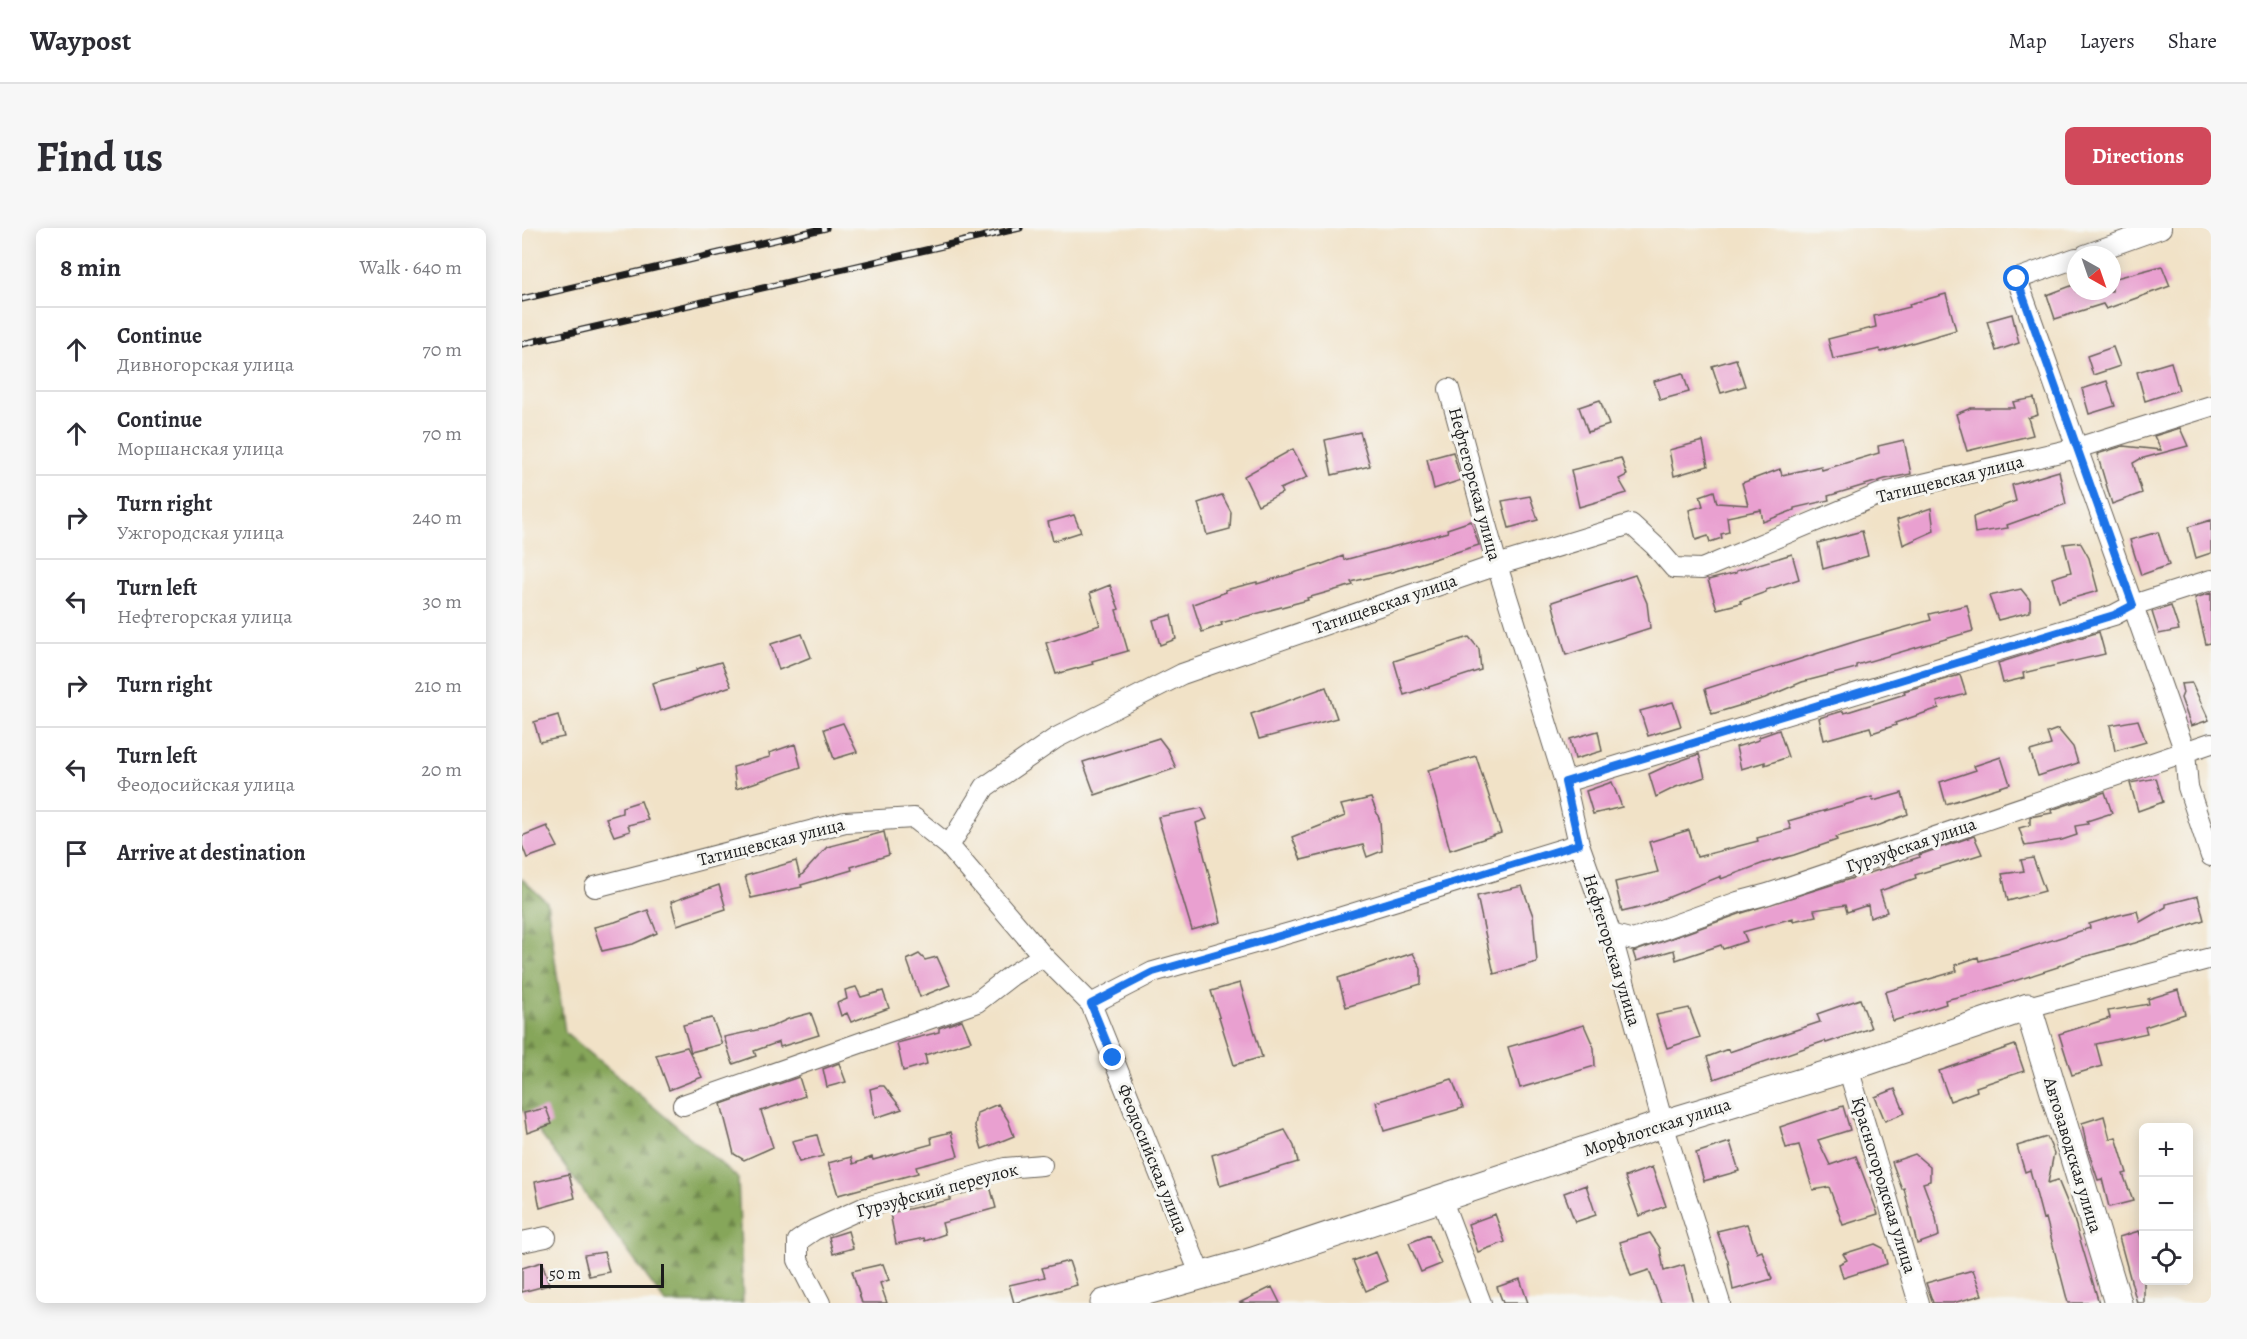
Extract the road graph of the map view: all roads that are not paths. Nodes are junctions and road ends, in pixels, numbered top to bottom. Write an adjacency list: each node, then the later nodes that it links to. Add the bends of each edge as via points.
1 (2161, 228): 2 (street)
2 (2110, 246)
3 (2067, 261): 6 (street, via 2017,279)
4 (1449, 389): 7 (street, Нефтегорская улица)
5 (2211, 406): 6 (street, Татищевская улица)
6 (2077, 448): 7 (street, Татищевская улица, via 1880,494 1702,569 1674,568 1631,524); 9 (street)
7 (1497, 565): 12 (street, Нефтегорская улица); 14 (street, Татищевская улица, via 1182,674 1056,738 985,787)
8 (2211, 580): 9 (street)
9 (2133, 605): 11 (street); 12 (street, via 2114,615)
10 (2211, 743): 11 (street, Гурзуфская улица)
11 (2185, 752): 15 (street, via 2188,787); 17 (street, Гурзуфская улица, via 1633,940)
12 (1565, 782): 13 (street, Нефтегорская улица)
13 (1579, 844): 17 (street, Нефтегорская улица); 20 (street, via 1153,972)
14 (950, 846): 16 (street, Татищевская улица, via 914,818 845,822); 18 (street, Феодосийская улица)
15 (2211, 856)
16 (595, 887)
17 (1611, 934): 24 (street, Нефтегорская улица)
18 (1042, 956): 20 (street, Феодосийская улица); 23 (street, via 977,1002)
19 (2211, 958): 21 (street, Морфлотская улица)
20 (1091, 1004): 29 (street, Феодосийская улица)
21 (2028, 1007): 22 (street, Морфлотская улица); 36 (street, Автозаводская улица)
22 (1848, 1068): 24 (street, Морфлотская улица); 35 (street, Красногородская улица)
23 (683, 1105)
24 (1664, 1124): 26 (street, Морфлотская улица); 34 (street, Нефтегорская улица)
25 (1042, 1165): 31 (street, Гурзуфский переулок, via 1005,1168 863,1208 814,1230 798,1241 798,1260)
26 (1441, 1198): 29 (street, Морфлотская улица); 33 (street)
27 (546, 1237): 28 (street)
28 (522, 1242)
29 (1202, 1276): 30 (street, Морфлотская улица)
30 (1163, 1295): 32 (street, Морфлотская улица)
31 (820, 1303)
32 (1104, 1303)
33 (1481, 1303)
34 (1720, 1303)
35 (1919, 1303)
36 (2118, 1303)

